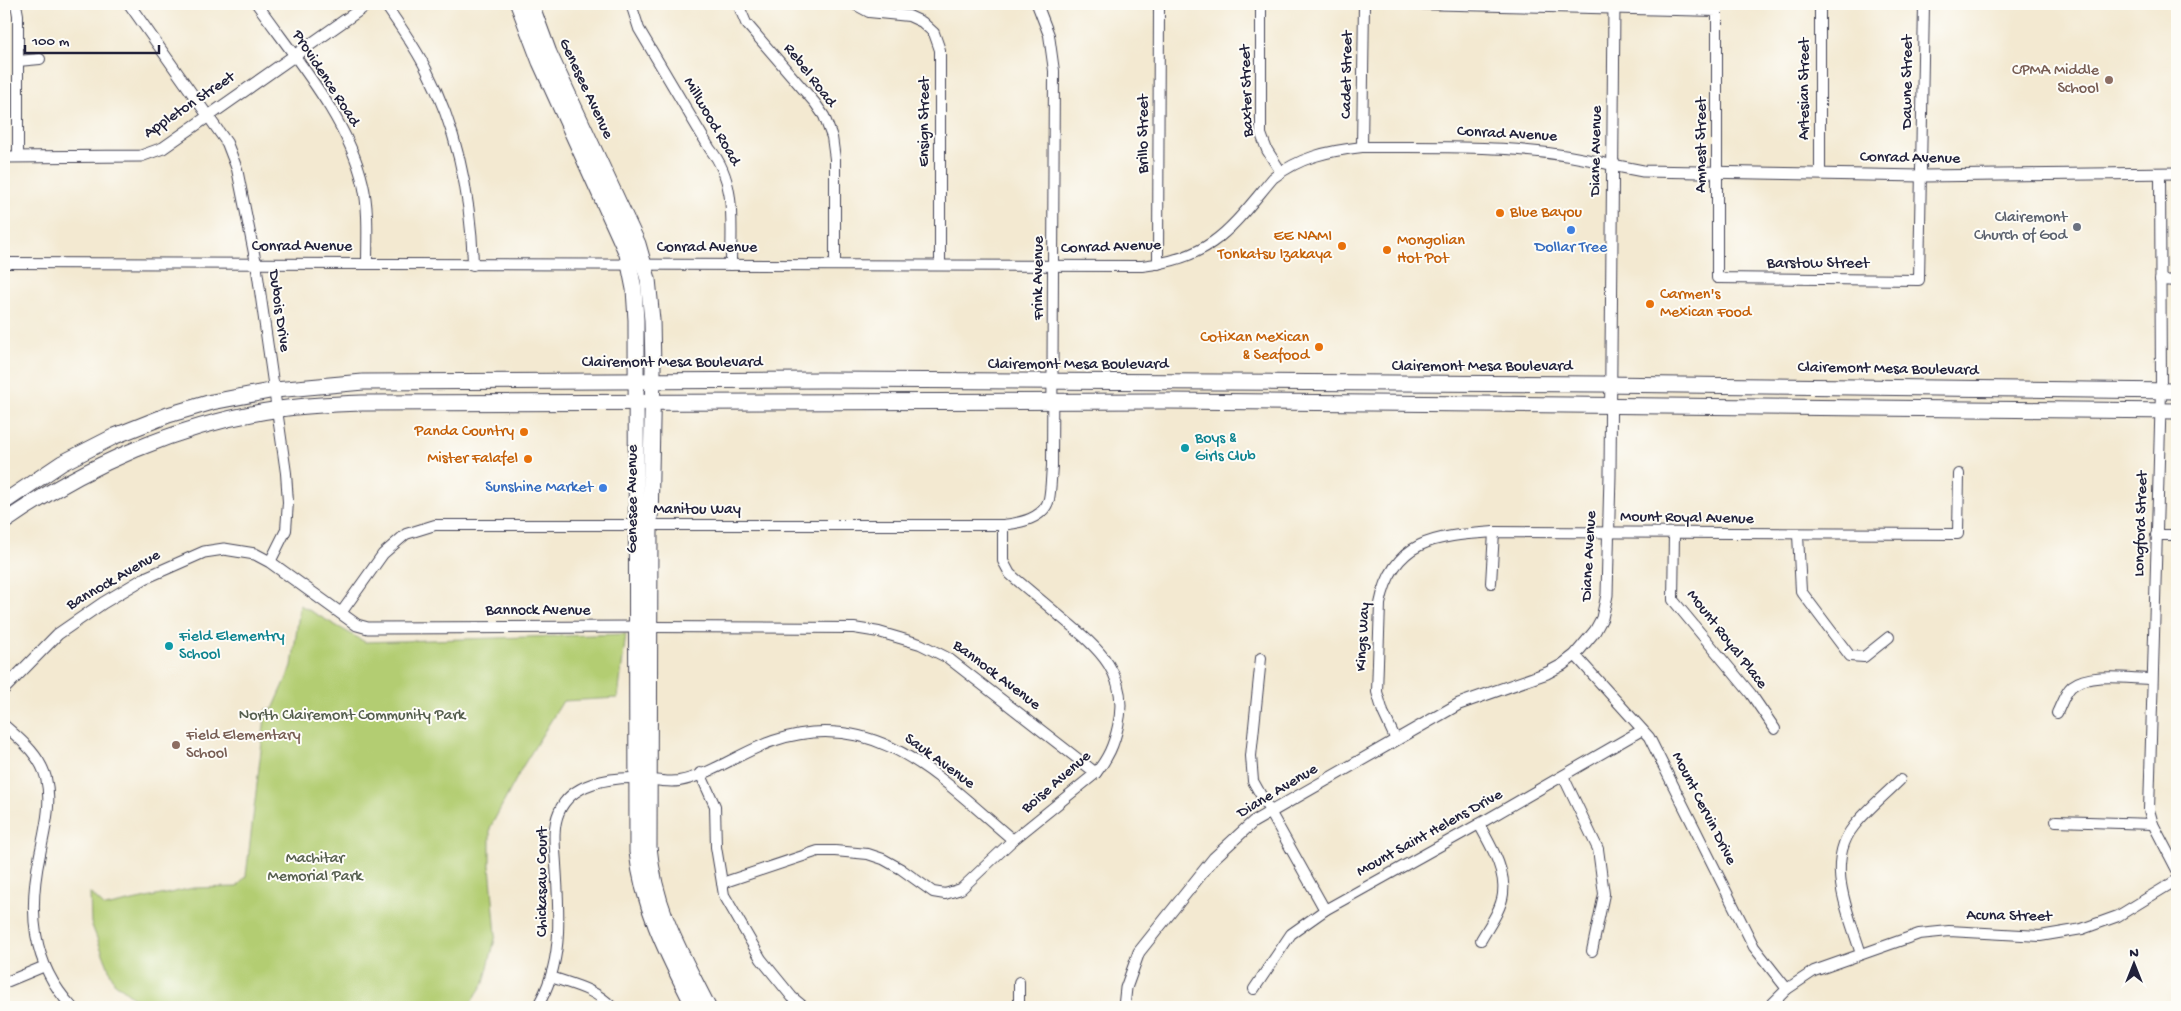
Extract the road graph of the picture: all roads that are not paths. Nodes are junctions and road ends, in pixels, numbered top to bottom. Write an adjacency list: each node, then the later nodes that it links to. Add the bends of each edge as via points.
1 (16, 4): 21 (street)
2 (129, 4): 22 (street, Dubois Drive)
3 (257, 4): 19 (street, Providence Road)
4 (368, 4): 19 (street, Appleton Street)
5 (385, 4): 38 (street, via 426,68 452,128 470,214)
6 (518, 4): 36 (main road, Genesee Avenue, via 540,62)
7 (531, 4): 36 (main road, Genesee Avenue, via 549,53 638,244)
8 (631, 4): 39 (street, Millwood Road, via 639,30 721,166 730,190)
9 (738, 4): 40 (street, Rebel Road, via 746,23 815,102 832,137)
10 (854, 4): 41 (street, Ensign Street, via 869,12 909,16 922,22 934,34 940,50)
11 (1037, 4): 42 (street, Frink Avenue, via 1049,35 1054,71)
12 (1160, 4): 37 (street, Brillo Street)
13 (1261, 4): 27 (street, Baxter Street, via 1261,134)
14 (1364, 4): 23 (street, Cadet Street)
15 (1417, 4): 18 (street)
16 (1820, 4): 31 (street, Artesian Street)
17 (1924, 4): 32 (street, Dawne Street)
18 (1614, 6): 26 (street, Diane Avenue); 28 (street, Amnest Street, via 1716,11)
19 (293, 56): 22 (street, Appleton Street); 35 (street, Providence Road, via 337,117 356,158 367,207)
20 (40, 60): 21 (street)
21 (18, 61): 25 (street)
22 (208, 116): 25 (street, Appleton Street, via 163,148 141,156); 34 (street, Dubois Drive, via 227,143 238,169)
23 (1362, 147): 26 (street, Conrad Avenue, via 1532,150 1578,156); 27 (street, Conrad Avenue, via 1314,155)
24 (4, 158): 25 (street, Appleton Street)
25 (18, 158)
26 (1612, 165): 28 (street, Conrad Avenue, via 1643,171); 50 (street, Diane Avenue)
27 (1281, 172): 37 (street, Conrad Avenue, via 1215,241 1201,250)
28 (1717, 173): 31 (street, Conrad Avenue); 43 (street, Amnest Street)
29 (2160, 173): 30 (street, Conrad Avenue); 32 (street, Conrad Avenue); 45 (street, Longford Street)
30 (2177, 173)
31 (1820, 174): 32 (street, Conrad Avenue)
32 (1922, 176): 44 (street, Dawne Street)
33 (4, 263): 34 (street, Conrad Avenue)
34 (256, 263): 35 (street, Conrad Avenue); 51 (street, Dubois Drive)
35 (368, 264): 38 (street, Conrad Avenue)
36 (637, 264): 38 (street, Conrad Avenue); 39 (street, Conrad Avenue); 47 (main road, Genesee Avenue); 48 (main road, Genesee Avenue, via 652,320)
37 (1158, 264): 42 (street, Conrad Avenue)
38 (473, 265)
39 (731, 265): 40 (street, Conrad Avenue)
40 (835, 265): 41 (street, Conrad Avenue)
41 (940, 265): 42 (street, Conrad Avenue)
42 (1054, 266): 49 (street, Frink Avenue)
43 (1716, 278): 44 (street, Barstow Street)
44 (1919, 280)
45 (2160, 280): 46 (street); 52 (street, Longford Street)
46 (2177, 281)
47 (636, 381): 48 (main road, Clairemont Mesa Boulevard); 51 (main road, Clairemont Mesa Boulevard, via 363,382); 55 (main road, Genesee Avenue)
48 (652, 382): 49 (main road, Clairemont Mesa Boulevard); 56 (main road, Genesee Avenue)
49 (1053, 382): 50 (main road, Clairemont Mesa Boulevard); 54 (street, Frink Avenue)
50 (1611, 384): 52 (main road, Clairemont Mesa Boulevard); 57 (street, Diane Avenue)
51 (275, 390): 58 (street, Dubois Drive); 62 (main road, Clairemont Mesa Boulevard, via 212,402 115,436 62,463)
52 (2162, 391): 53 (main road, Clairemont Mesa Boulevard); 59 (street, Longford Street)
53 (2177, 391)
54 (1053, 401): 56 (main road); 57 (main road); 65 (street, Frink Avenue, via 1049,500 1025,522)
55 (636, 402): 56 (main road); 58 (main road, via 373,402); 64 (main road, Genesee Avenue)
56 (651, 402): 64 (main road, Genesee Avenue)
57 (1611, 406): 59 (main road); 67 (street, Diane Avenue)
58 (277, 410): 63 (main road, via 174,434 124,455); 73 (street, Dubois Drive, via 288,502 286,530)
59 (2161, 411): 60 (main road); 70 (street, Longford Street)
60 (2177, 411)
61 (1959, 474): 69 (street, Mount Royal Avenue, via 1958,534)
62 (4, 502)
63 (4, 522)
64 (642, 525): 65 (street, Manitou Way); 75 (street, Manitou Way, via 436,525 406,534 383,554); 76 (main road, Genesee Avenue)
65 (1003, 525): 87 (street, Boise Avenue, via 1003,561 1010,574 1095,645 1110,665 1120,692 1121,712 1111,753)
66 (1494, 532): 67 (street, Mount Royal Avenue); 72 (street, Mount Royal Avenue, via 1449,535 1430,539); 74 (street)
67 (1608, 532): 68 (street, Mount Royal Avenue); 78 (street, Diane Avenue, via 1607,595 1602,618)
68 (1674, 534): 69 (street, Mount Royal Avenue); 84 (street, Mount Royal Place, via 1672,600 1751,694)
69 (1798, 535): 77 (street, via 1801,591 1850,656 1864,657)
70 (2156, 535): 71 (street); 80 (street, Longford Street)
71 (2177, 535)
72 (1418, 546): 86 (street, Kings Way, via 1392,570 1380,604 1377,692)
73 (270, 562): 75 (street, Bannock Avenue); 81 (street, Bannock Avenue, via 255,554 224,549 204,552 145,578 58,634)
74 (1491, 583)
75 (341, 613): 76 (street, Bannock Avenue, via 357,625 368,628)
76 (643, 627): 87 (street, Bannock Avenue, via 854,628 920,644 948,658); 90 (main road, Genesee Avenue)
77 (1889, 637)
78 (1575, 655): 85 (street, Mount Cervin Drive); 86 (street, Diane Avenue, via 1547,673 1459,704)
79 (1261, 658): 92 (street, via 1250,756 1252,781)
80 (2152, 679): 82 (street, via 2082,680 2070,687); 95 (street, Longford Street, via 2149,810)
81 (4, 690)
82 (2057, 713)
83 (4, 725): 104 (street, via 28,746 46,778 48,817 34,881 33,916 34,934)
84 (1775, 729)
85 (1642, 730): 89 (street, Mount Saint Helens Drive); 109 (street, Mount Cervin Drive, via 1674,786 1754,947)
86 (1396, 740): 92 (street, Diane Avenue)
87 (1096, 773): 96 (street, Boise Avenue)
88 (700, 774): 90 (street, Sauk Avenue, via 680,781); 96 (street, Sauk Avenue, via 773,741 827,732 857,735 904,752); 99 (street, via 715,806 716,847)
89 (1562, 776): 94 (street, Mount Saint Helens Drive); 102 (street, via 1598,849 1604,894)
90 (642, 778): 105 (street, Chickasaw Court, via 620,778 589,785 571,796 559,811 554,833 558,948); 113 (main road, Genesee Avenue, via 637,852 644,897); 114 (main road, Genesee Avenue, via 657,895 671,933)
91 (1900, 780): 103 (street, via 1854,826 1846,838 1841,858 1840,884)
92 (1271, 814): 100 (street); 117 (street, Diane Avenue, via 1253,822 1214,858 1139,952 1126,988)
93 (2056, 821): 95 (street)
94 (1479, 824): 100 (street, Mount Saint Helens Drive); 101 (street, via 1499,863 1503,893)
95 (2153, 824): 97 (street, Longford Street)
96 (1013, 840): 99 (street, Boise Avenue, via 961,889 946,894 933,892 883,859 835,851 818,851)
97 (2177, 870)
98 (2177, 880): 103 (street, Acuna Street, via 2118,916 2082,929 2040,936 1949,931 1919,934)
99 (722, 883): 115 (street, via 724,895 761,959)
100 (1325, 910): 108 (street, Mount Saint Helens Drive, via 1291,934)
101 (1481, 940)
102 (1592, 951)
103 (1861, 954): 109 (street, Acuna Street, via 1814,971)
104 (45, 966): 107 (street); 110 (street)
105 (551, 977): 111 (street, Chickasaw Court); 112 (street, via 592,990)
106 (1019, 982): 116 (street)
107 (4, 983)
108 (1254, 988)
109 (1787, 989): 118 (street, Acuna Street)
110 (72, 1007)
111 (537, 1007)
112 (612, 1007)
113 (694, 1007)
114 (708, 1007)
115 (804, 1007)
116 (1019, 1007)
117 (1124, 1007)
118 (1769, 1007)

